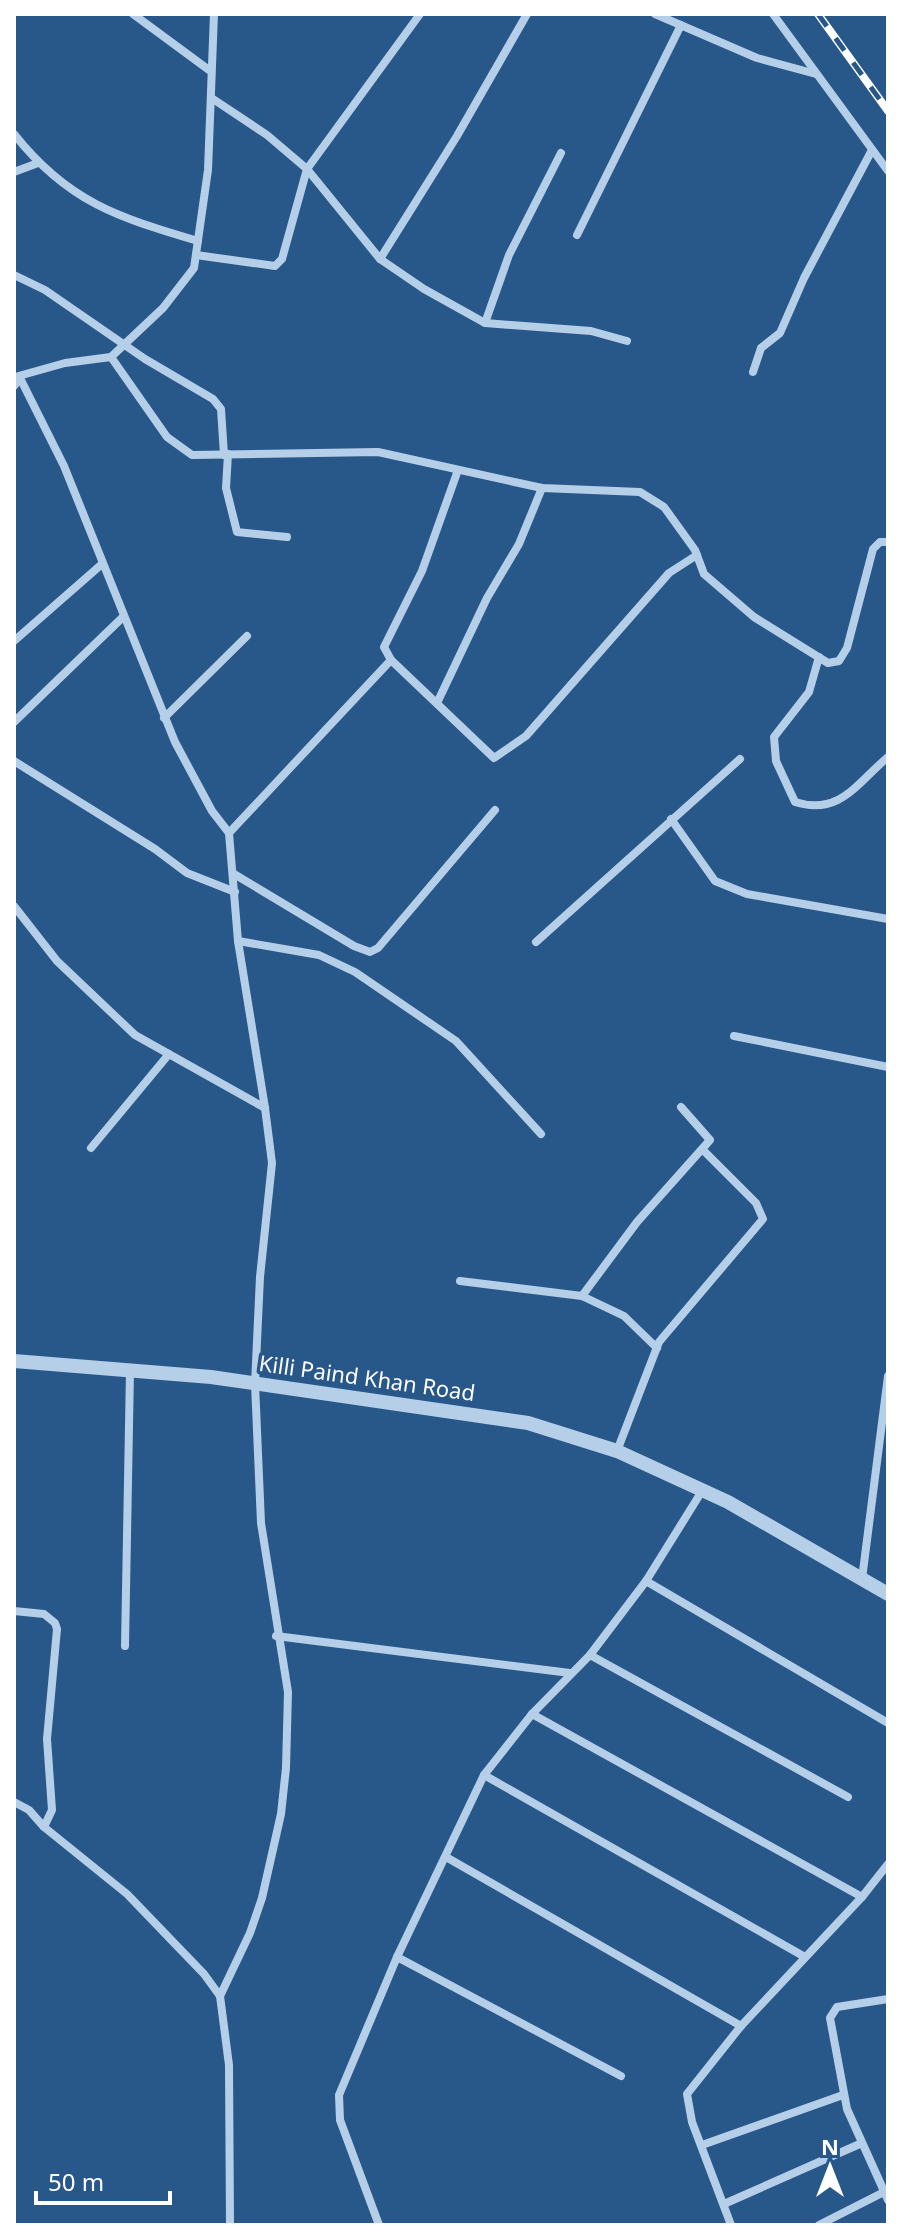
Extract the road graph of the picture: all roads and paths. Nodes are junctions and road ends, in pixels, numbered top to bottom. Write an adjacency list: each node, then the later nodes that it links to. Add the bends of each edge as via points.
1 (133, 14): 8 (street)
2 (214, 14): 8 (street)
3 (420, 14): 15 (street)
4 (527, 14): 21 (street)
5 (655, 14): 7 (street)
6 (773, 14): 9 (street)
7 (681, 25): 9 (street, via 757,58); 18 (street)
8 (209, 70): 10 (street)
9 (817, 74): 12 (street)
10 (213, 99): 15 (street); 19 (street)
11 (14, 134): 14 (street)
12 (872, 150): 16 (street); 27 (street, via 780,333 761,348)
13 (561, 153): 23 (street, via 509,255)
14 (38, 163): 17 (street); 19 (street, via 60,184 131,221)
15 (307, 169): 20 (street, via 282,259 275,266); 21 (street)
16 (888, 171)
17 (14, 172)
18 (577, 235)
19 (198, 241): 20 (street)
20 (196, 255): 25 (street, via 194,268 163,308)
21 (380, 259): 23 (street)
22 (14, 275): 25 (street, via 45,290)
23 (485, 323): 24 (street, via 591,331)
24 (627, 341)
25 (122, 344): 26 (street); 29 (street, via 220,405)
26 (111, 357): 28 (street, via 65,363); 29 (street, via 167,437 192,455)
27 (753, 372)
28 (16, 380): 35 (street, via 64,466)
29 (226, 455): 30 (street, via 378,452); 32 (street, via 226,488 237,532)
30 (458, 470): 31 (street); 40 (street, via 422,571 384,647)
31 (542, 488): 34 (street, via 640,492 664,507); 41 (street)
32 (287, 537)
33 (888, 542): 39 (street, via 873,549 847,648 839,661 828,663)
34 (697, 555): 39 (street, via 704,574 754,617); 41 (street, via 669,573 526,736 502,755 494,758)
35 (102, 564): 36 (street); 38 (street)
36 (123, 617): 42 (street); 43 (street)
37 (247, 636): 42 (street)
38 (14, 641)
39 (819, 657): 44 (street, via 809,692 774,737 776,761 795,802 812,807 841,802)
40 (391, 660): 41 (street); 49 (street)
41 (437, 703)
42 (164, 718): 49 (street)
43 (14, 722)
44 (888, 757)
45 (740, 759): 48 (street)
46 (14, 761): 51 (street, via 187,873)
47 (495, 810): 50 (street, via 370,952)
48 (671, 819): 53 (street, via 715,881 747,894); 55 (street)
49 (229, 833): 50 (street)
50 (234, 874): 51 (street)
51 (235, 892): 54 (street)
52 (14, 906): 57 (street, via 103,1008)
53 (888, 919)
54 (238, 941): 60 (street); 61 (street, via 319,955 355,972 456,1041)
55 (536, 942)
56 (734, 1036): 58 (street)
57 (169, 1054): 60 (street); 62 (street)
58 (888, 1067)
59 (681, 1107): 63 (street, via 710,1140)
60 (265, 1108): 70 (street, via 272,1163)
61 (541, 1134)
62 (91, 1148)
63 (703, 1150): 65 (street, via 637,1222); 66 (street, via 756,1203 763,1219)
64 (460, 1281): 65 (street)
65 (582, 1296): 66 (street, via 624,1316)
66 (657, 1348): 71 (street)
67 (14, 1361): 68 (street, Killi Paind Khan Road)
68 (130, 1371): 70 (street, Killi Paind Khan Road); 78 (street)
69 (888, 1376): 73 (street)
70 (255, 1384): 71 (street, Killi Paind Khan Road, via 528,1423); 77 (street, via 261,1523)
71 (617, 1451): 72 (street, Killi Paind Khan Road)
72 (702, 1491): 73 (street, Killi Paind Khan Road); 74 (street)
73 (862, 1579): 75 (street, Killi Paind Khan Road)
74 (646, 1581): 79 (street); 82 (street)
75 (888, 1594)
76 (14, 1611): 86 (street, via 44,1614 57,1629 47,1739 52,1810)
77 (276, 1636): 80 (street); 92 (street, via 288,1692 281,1814 262,1898)
78 (125, 1646)
79 (590, 1655): 80 (street); 84 (street)
80 (570, 1673): 81 (street)
81 (532, 1714): 83 (street); 89 (street)
82 (888, 1723)
83 (484, 1775): 87 (street); 91 (street)
84 (848, 1797)
85 (14, 1802): 86 (street)
86 (44, 1827): 92 (street, via 127,1894)
87 (446, 1857): 90 (street); 94 (street)
88 (888, 1864): 89 (street)
89 (862, 1897): 91 (street)
90 (397, 1957): 95 (street); 102 (street, via 339,2095 340,2120)
91 (805, 1957): 94 (street)
92 (220, 1996): 101 (street, via 229,2065)
93 (888, 1999): 96 (street, via 831,2011)
94 (741, 2026): 98 (street, via 687,2094)
95 (621, 2076)
96 (843, 2095): 97 (street); 98 (street)
97 (862, 2143): 99 (street); 100 (street)
98 (702, 2145): 100 (street)
99 (886, 2196): 104 (street)
100 (724, 2204): 103 (street)
101 (230, 2225)
102 (379, 2225)
103 (731, 2225)
104 (819, 2225)

